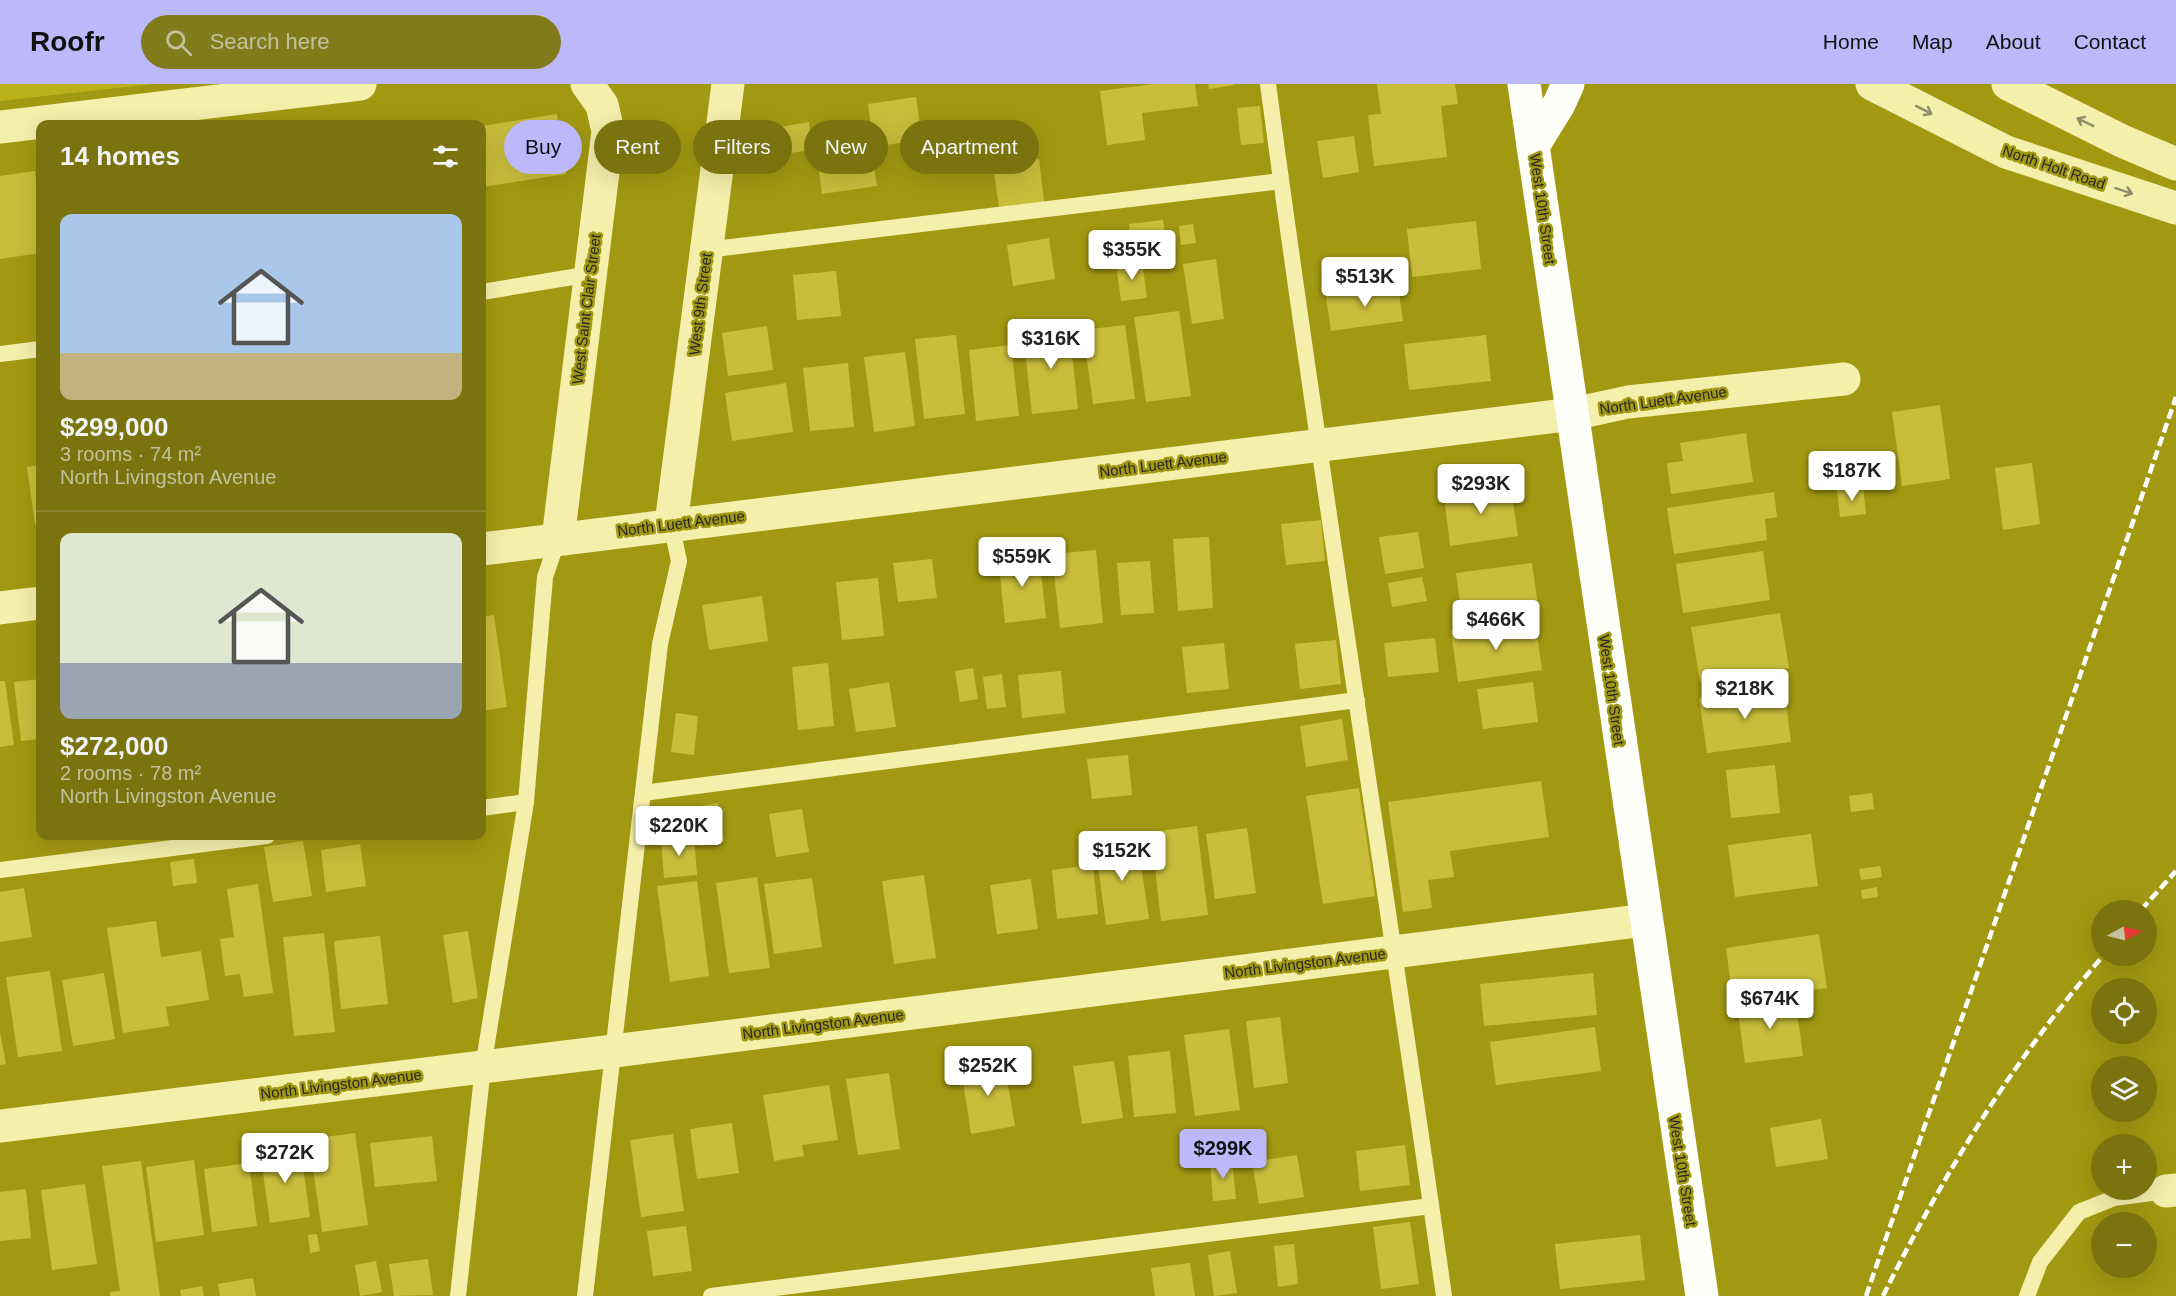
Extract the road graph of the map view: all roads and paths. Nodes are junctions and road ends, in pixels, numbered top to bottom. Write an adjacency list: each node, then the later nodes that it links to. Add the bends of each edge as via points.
1 (360, 84): 9 (street)
2 (587, 84): 17 (street, West Saint Clair Street, via 602,105 608,131)
3 (728, 84): 16 (street, West 9th Street)
4 (1268, 84): 14 (lane)
5 (1524, 84): 12 (main road, West 10th Street)
6 (1568, 84): 12 (main road)
7 (1872, 84): 15 (street, North Holt Road, one-way to 15, via 2006,152)
8 (2008, 84): 13 (street, one-way to 8)
9 (59, 120)
10 (36, 123): 11 (street)
11 (0, 127)
12 (1533, 147): 22 (main road, West 10th Street)
13 (2176, 164)
14 (1281, 181): 16 (lane); 23 (lane)
15 (2176, 208)
16 (706, 250): 24 (street, West 9th Street)
17 (591, 274): 18 (lane); 25 (street, West Saint Clair Street)
18 (486, 291)
19 (36, 350): 20 (lane)
20 (0, 354)
21 (1844, 379): 22 (street, North Luett Avenue, via 1628,402)
22 (1573, 414): 23 (street, North Luett Avenue); 35 (main road, West 10th Street)
23 (1318, 445): 24 (street, North Luett Avenue); 29 (lane)
24 (671, 524): 25 (street, North Luett Avenue); 30 (lane, via 679,561 660,644)
25 (558, 539): 26 (street, North Luett Avenue); 31 (lane, via 545,577)
26 (486, 548)
27 (36, 604): 28 (street)
28 (0, 609)
29 (1357, 700): 30 (lane); 36 (lane)
30 (643, 793): 37 (lane)
31 (526, 802): 32 (lane); 38 (lane)
32 (486, 807)
33 (236, 840): 34 (lane)
34 (0, 870)
35 (1646, 920): 36 (street, North Livingston Avenue); 46 (main road, West 10th Street)
36 (1394, 952): 37 (street, North Livingston Avenue); 41 (lane)
37 (614, 1051): 38 (street, North Livingston Avenue); 43 (lane)
38 (483, 1067): 39 (street, North Livingston Avenue); 42 (lane)
39 (0, 1126)
40 (2171, 1191): 47 (lane, via 2114,1198 2079,1212 2040,1262)
41 (1431, 1206): 44 (lane); 45 (lane)
42 (458, 1296)
43 (585, 1296)
44 (711, 1296)
45 (1444, 1296)
46 (1702, 1296)
47 (2027, 1296)

